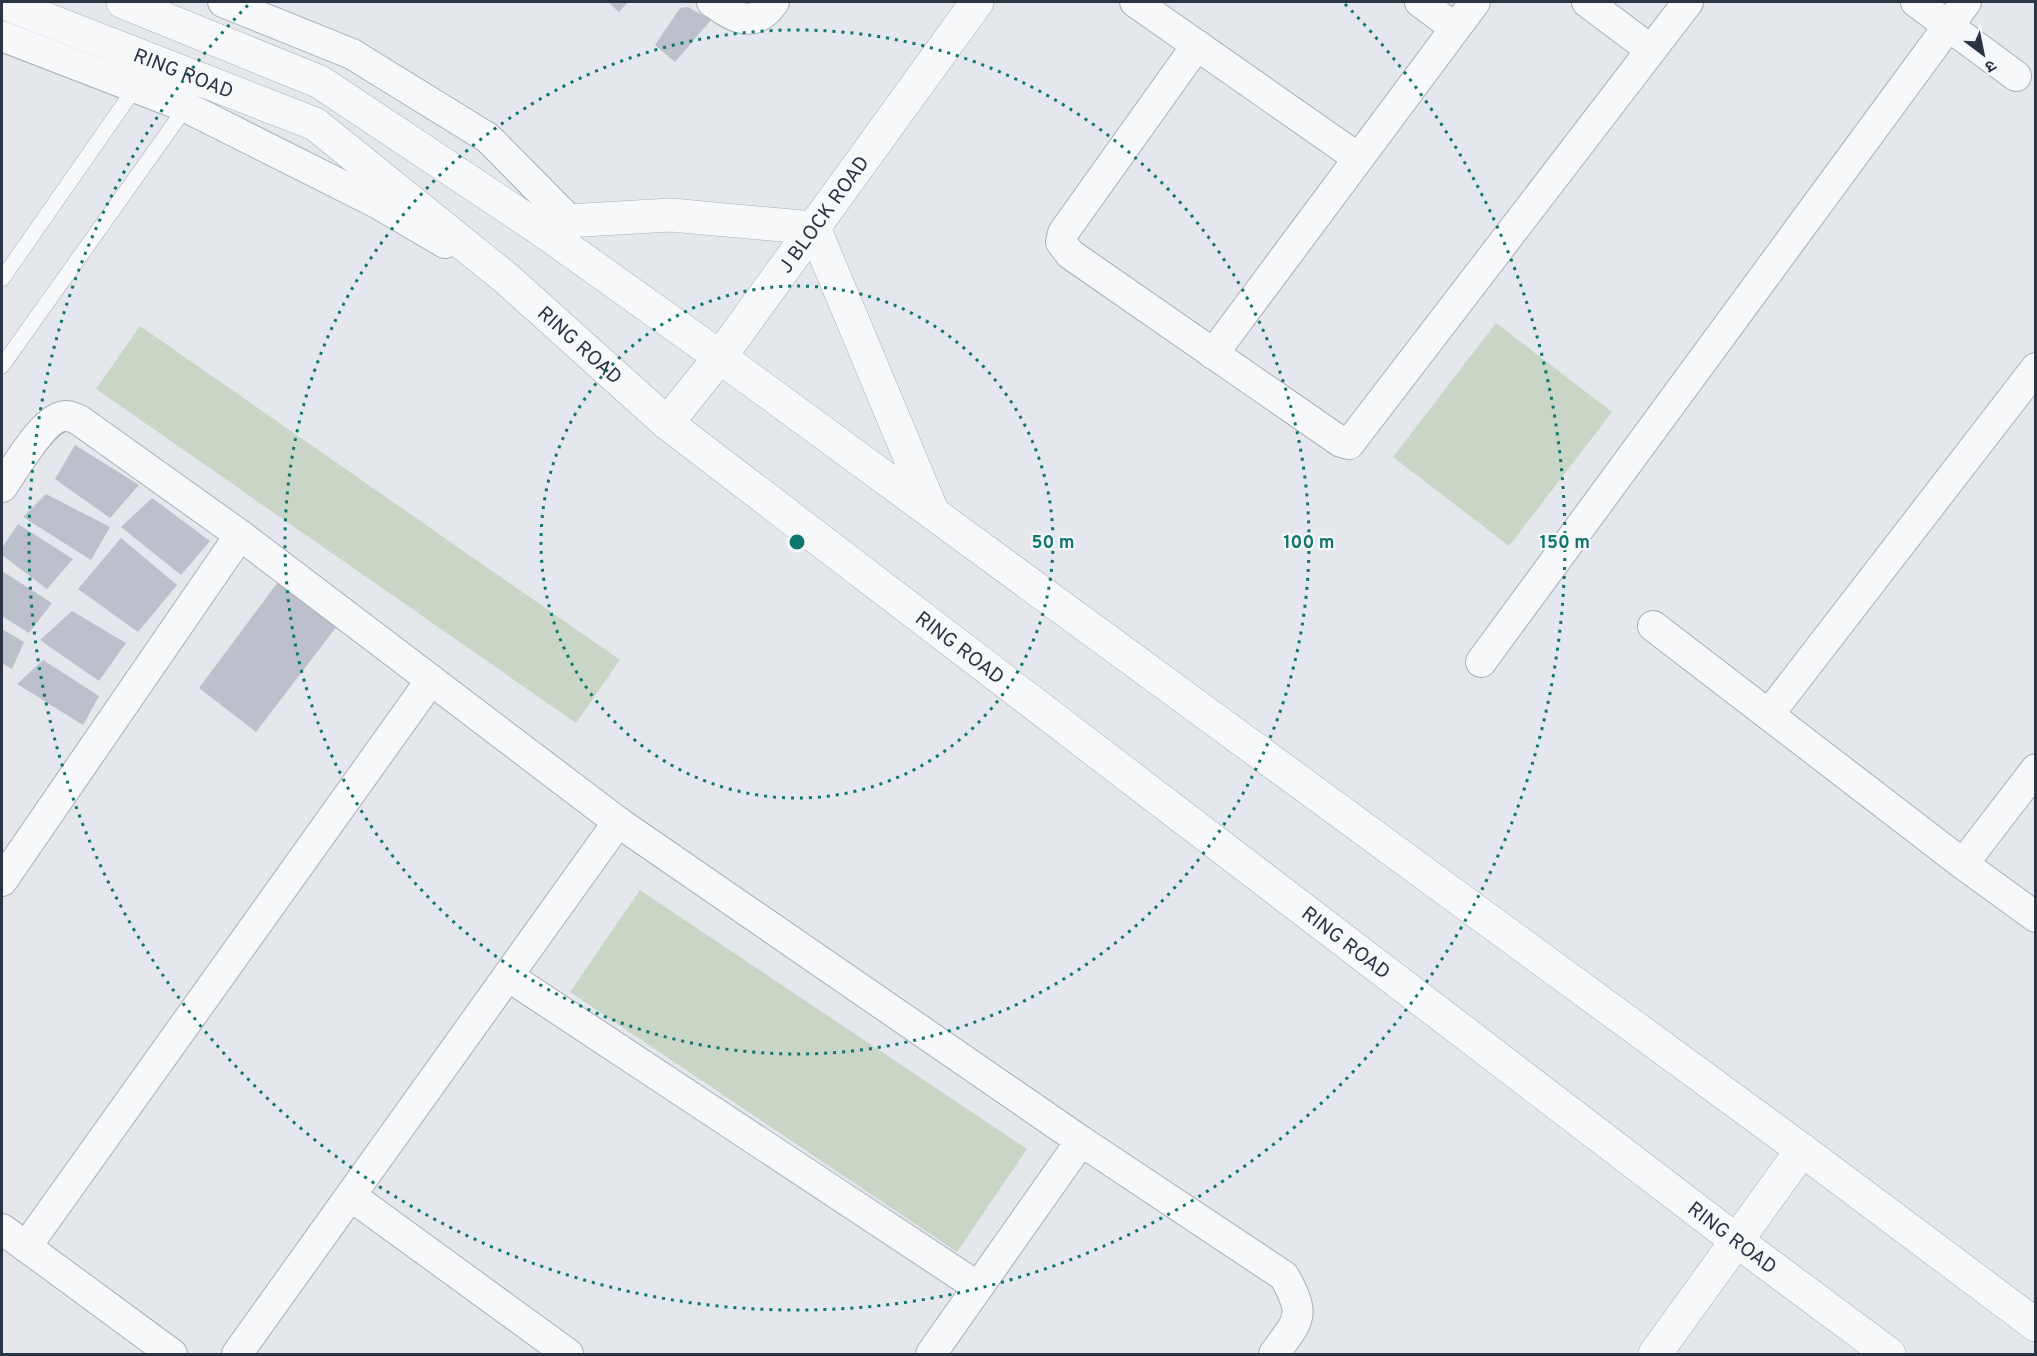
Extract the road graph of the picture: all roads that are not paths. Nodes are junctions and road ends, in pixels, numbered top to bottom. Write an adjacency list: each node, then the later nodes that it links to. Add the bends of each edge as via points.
1 (2, 2): 27 (street, RING ROAD, via 315,124)
2 (123, 2): 24 (street, via 320,82)
3 (223, 2): 23 (street, via 352,54 488,138)
4 (712, 2): 5 (street, via 741,19 754,18)
5 (774, 2)
6 (977, 2): 25 (street, J BLOCK ROAD)
7 (1135, 2): 17 (street)
8 (1420, 2): 15 (street)
9 (1475, 2): 15 (street)
10 (1587, 2): 18 (street)
11 (1688, 2): 18 (street)
12 (1916, 2): 14 (street)
13 (1966, 2): 14 (street)
14 (1948, 26): 19 (street); 37 (street)
15 (1455, 28): 22 (street)
16 (2, 36): 20 (street)
17 (1197, 45): 22 (street); 28 (street, via 1063,233 1061,242 1070,254)
18 (1651, 50): 28 (street, via 1349,444)
19 (2016, 76)
20 (135, 88): 21 (street); 26 (lane)
21 (186, 107): 27 (street, via 377,203); 30 (lane)
22 (1358, 158): 28 (street)
23 (569, 220): 24 (street); 25 (street, via 671,215)
24 (531, 223): 29 (street)
25 (814, 228): 29 (street, J BLOCK ROAD); 34 (street)
26 (2, 279)
27 (507, 279): 32 (street, RING ROAD)
28 (1213, 354)
29 (720, 357): 32 (street, J BLOCK ROAD); 34 (street)
30 (2, 366)
31 (2036, 368): 39 (street)
32 (667, 423): 50 (street, RING ROAD)
33 (2, 487): 35 (street, via 45,427 67,415)
34 (933, 513): 47 (street)
35 (240, 535): 38 (street); 43 (street)
36 (1653, 626): 39 (street)
37 (1481, 662)
38 (430, 680): 41 (street); 51 (street)
39 (1769, 714): 42 (street)
40 (2036, 769): 42 (street)
41 (618, 822): 45 (street); 46 (street)
42 (1964, 864): 44 (street)
43 (2, 881)
44 (2036, 917)
45 (508, 976): 48 (street); 52 (street)
46 (1081, 1141): 52 (street); 58 (street, via 1284,1276 1298,1306 1298,1321)
47 (1802, 1150): 50 (street); 53 (street)
48 (351, 1196): 55 (street); 56 (street)
49 (2, 1229): 51 (street)
50 (1737, 1241): 59 (street); 60 (street, RING ROAD)
51 (26, 1247): 54 (street)
52 (978, 1287): 57 (street)
53 (2036, 1325)
54 (172, 1354)
55 (237, 1354)
56 (568, 1354)
57 (931, 1354)
58 (1274, 1354)
59 (1655, 1354)
60 (1889, 1354)

